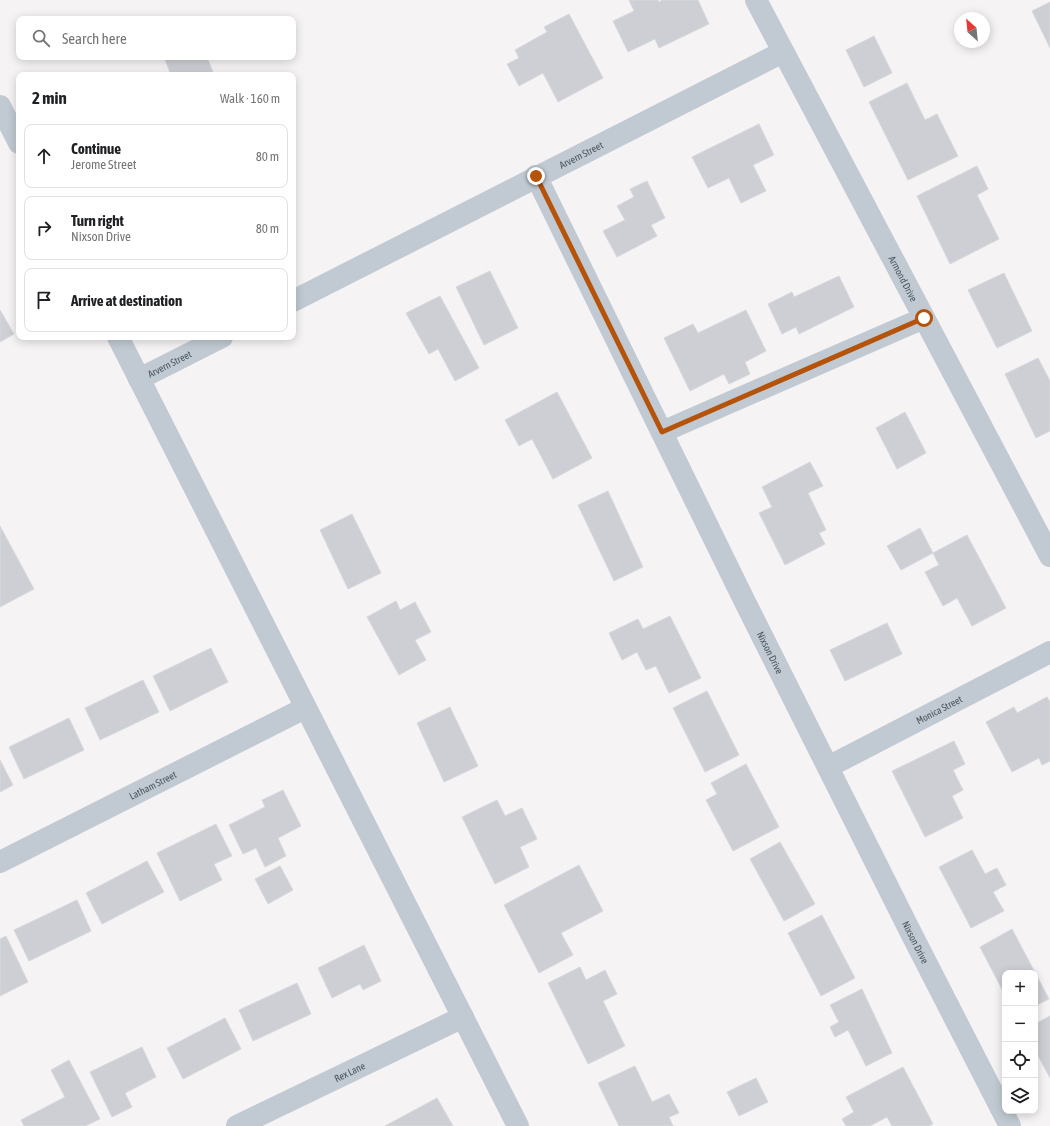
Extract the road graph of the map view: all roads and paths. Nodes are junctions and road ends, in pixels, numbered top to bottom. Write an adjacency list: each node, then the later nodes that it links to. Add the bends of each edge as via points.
1 (756, 0): 2 (street, Armond Drive)
2 (782, 52): 5 (street, Arvern Street); 7 (street, Armond Drive)
3 (0, 106): 4 (street)
4 (16, 137)
5 (536, 176): 6 (street, Arvern Street); 11 (street, Nixson Drive)
6 (296, 299)
7 (924, 318): 11 (street); 12 (street, Armond Drive)
8 (120, 340): 10 (street)
9 (216, 340): 10 (street, Arvern Street)
10 (139, 379): 14 (street)
11 (662, 432): 15 (street, Nixson Drive)
12 (1050, 556)
13 (1050, 652): 15 (street, Monica Street)
14 (306, 708): 16 (street, Latham Street); 17 (street)
15 (828, 768): 20 (street, Nixson Drive)
16 (0, 862)
17 (462, 1017): 18 (street, Rex Lane); 19 (street)
18 (237, 1126)
19 (518, 1126)
20 (1010, 1126)

